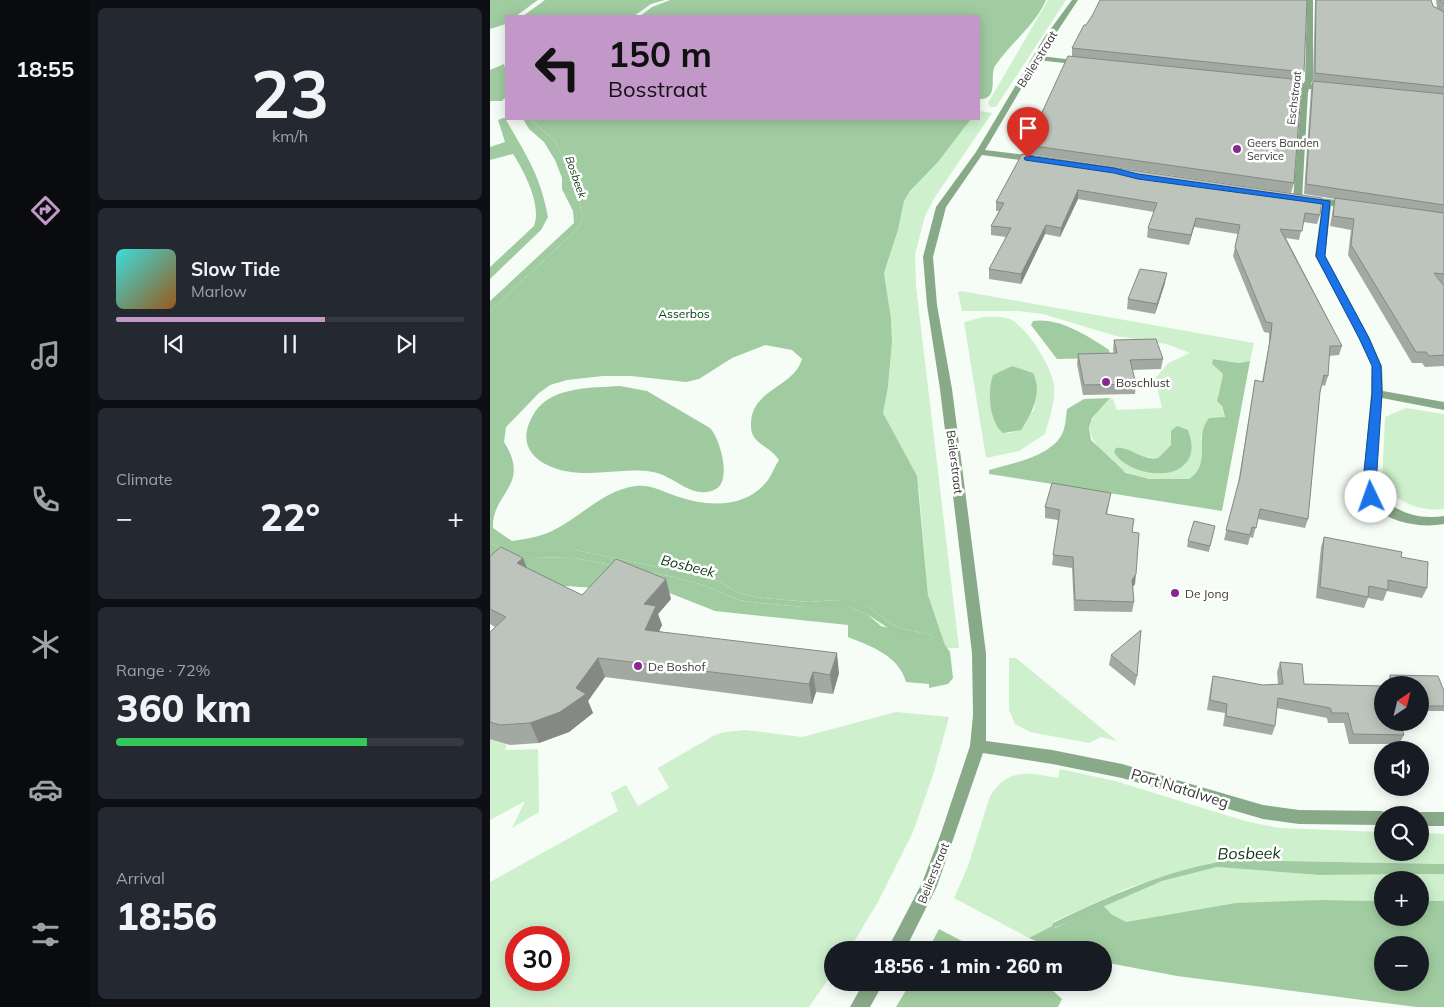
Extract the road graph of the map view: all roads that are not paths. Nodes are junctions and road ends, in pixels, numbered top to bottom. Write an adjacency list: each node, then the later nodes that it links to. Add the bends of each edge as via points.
1 (1075, 0): 3 (street, Beilerstraat)
2 (1310, 0): 6 (street, Eschstraat)
3 (1036, 58): 4 (street); 8 (street, Beilerstraat)
4 (1092, 64)
5 (1277, 83): 6 (street)
6 (1307, 86): 7 (street); 10 (street, Eschstraat, via 1293,198)
7 (1337, 89)
8 (980, 152): 9 (street); 15 (street, Beilerstraat, via 941,207 928,257 979,652)
9 (1048, 161)
10 (1327, 202): 11 (street); 12 (street, via 1320,256 1372,354)
11 (1363, 207)
12 (1377, 394): 13 (street); 14 (street, via 1369,481 1371,497 1402,518 1428,524)
13 (1444, 406)
14 (1444, 520)
15 (978, 746): 16 (street, Port Natalweg, via 1122,771 1263,812 1299,817); 19 (street, Beilerstraat, via 929,886)
16 (1374, 818)
17 (1429, 818): 18 (street)
18 (1444, 819)
19 (901, 941)
20 (869, 991): 21 (street)
21 (859, 1007)

